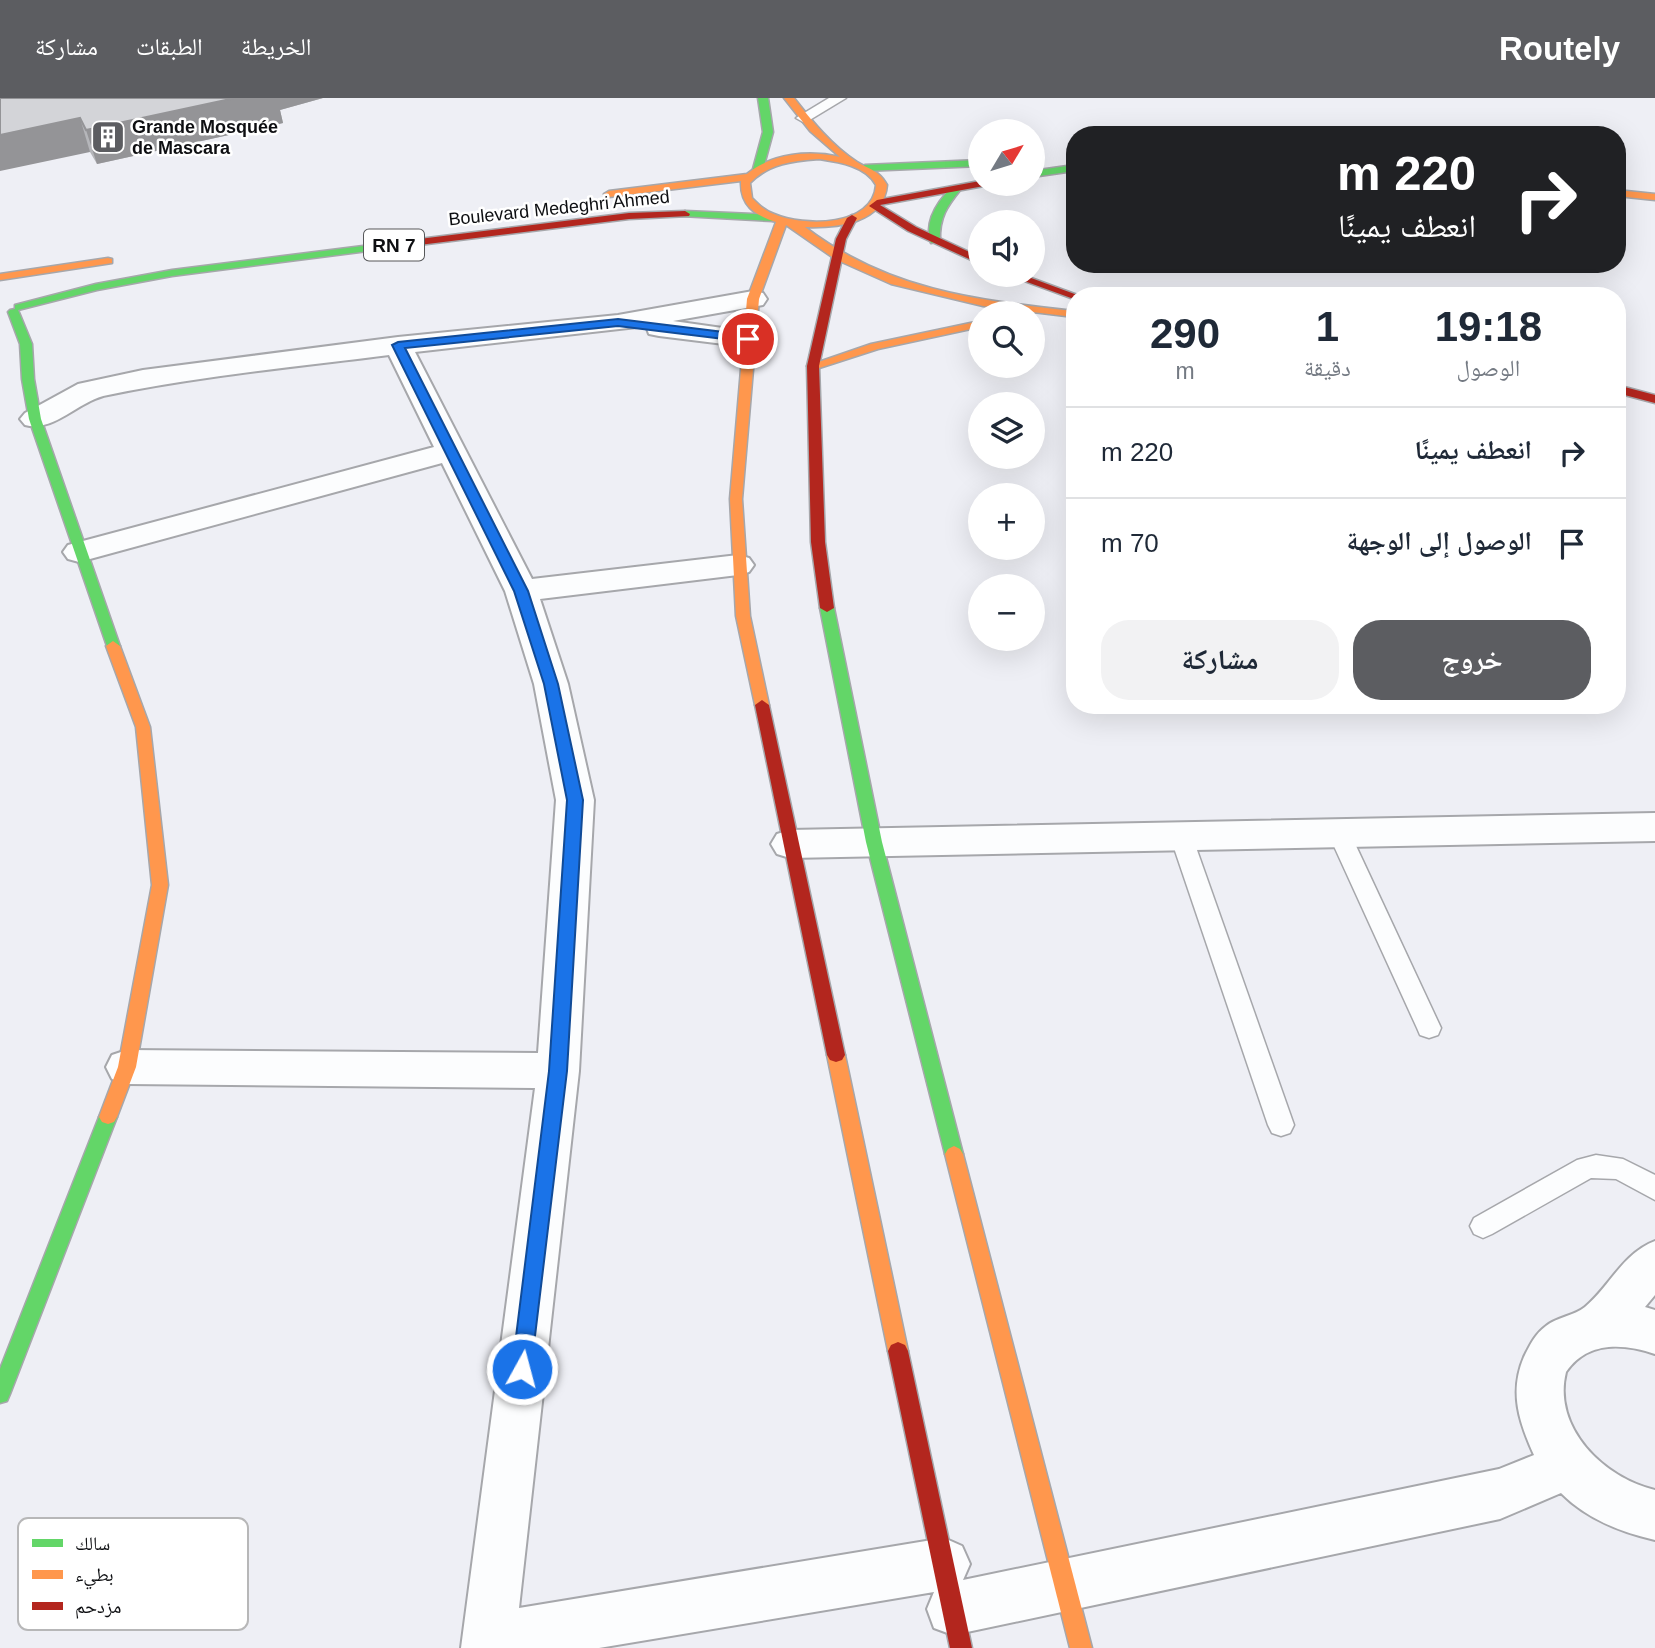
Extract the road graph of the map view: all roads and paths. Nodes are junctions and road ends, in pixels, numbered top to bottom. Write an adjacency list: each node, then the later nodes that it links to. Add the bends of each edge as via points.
1 (763, 98): 5 (main road)
2 (789, 98): 4 (main road)
3 (839, 98): 4 (lane)
4 (802, 116): 5 (main road, via 783,113); 9 (main road)
5 (767, 119): 12 (main road, via 767,142)
6 (1066, 158): 7 (main road)
7 (1045, 159)
8 (968, 163): 9 (main road, Boulevard Medeghri Ahmed)
9 (858, 165): 12 (main road, Boulevard Medeghri Ahmed, via 802,157 770,163); 18 (main road, via 876,175 881,184)
10 (1066, 169): 11 (main road)
11 (1045, 172)
12 (754, 173): 16 (main road, Boulevard Medeghri Ahmed); 20 (main road, via 743,188 746,199)
13 (968, 186): 14 (main road)
14 (956, 189): 18 (main road); 21 (main road, via 938,208)
15 (1626, 194): 17 (main road)
16 (586, 197)
17 (1655, 197)
18 (876, 204): 19 (main road); 21 (main road)
19 (852, 218): 20 (main road, Boulevard Medeghri Ahmed); 22 (main road)
20 (780, 223): 22 (main road); 28 (main road); 29 (main road, Boulevard Medeghri Ahmed / RN 7, via 689,214 629,216 211,267 96,287)
21 (935, 241): 23 (main road)
22 (837, 256): 30 (main road, via 891,280 937,293); 38 (main road)
23 (968, 256)
24 (123, 259): 25 (main road)
25 (0, 278): 29 (main road, via 22,290 23,298)
26 (1045, 286): 27 (main road)
27 (1066, 293)
28 (753, 299): 33 (street); 35 (main road)
29 (11, 313): 39 (main road, via 26,344)
30 (1066, 314)
31 (1066, 316): 32 (main road)
32 (1045, 317)
33 (618, 323): 35 (street); 36 (street)
34 (968, 327): 38 (main road, via 875,346)
35 (748, 339): 45 (main road, via 736,499)
36 (398, 345): 42 (street, via 121,383 88,390); 43 (street)
37 (13, 366): 39 (main road)
38 (813, 366): 50 (main road, via 818,542)
39 (28, 379): 42 (main road)
40 (1626, 392): 41 (main road)
41 (1655, 399)
42 (35, 419): 44 (main road)
43 (453, 451): 44 (street); 46 (street)
44 (79, 552): 53 (main road, via 143,727 160,885)
45 (738, 565): 46 (street); 51 (main road, via 743,616)
46 (521, 591): 54 (street, via 551,684 575,800)
47 (1655, 827): 48 (street)
48 (1339, 833): 49 (street); 52 (lane)
49 (1181, 836): 50 (street); 55 (lane)
50 (874, 842): 51 (street); 64 (main road)
51 (790, 844): 65 (main road)
52 (1429, 1028)
53 (127, 1067): 54 (street); 61 (main road)
54 (558, 1071): 66 (street)
55 (1281, 1125)
56 (1655, 1189): 57 (lane, via 1620,1168 1587,1168)
57 (1483, 1226)
58 (1655, 1262): 59 (street)
59 (1598, 1326): 60 (street, via 1625,1325); 62 (street, via 1575,1333 1556,1346 1544,1365 1538,1388 1551,1440)
60 (1655, 1332)
61 (0, 1394)
62 (1569, 1465): 63 (street, via 1592,1487 1620,1504); 64 (street, via 1500,1494)
63 (1655, 1515)
64 (1065, 1585): 65 (street); 67 (main road)
65 (953, 1607): 66 (street)
66 (488, 1644)
67 (1082, 1648)

